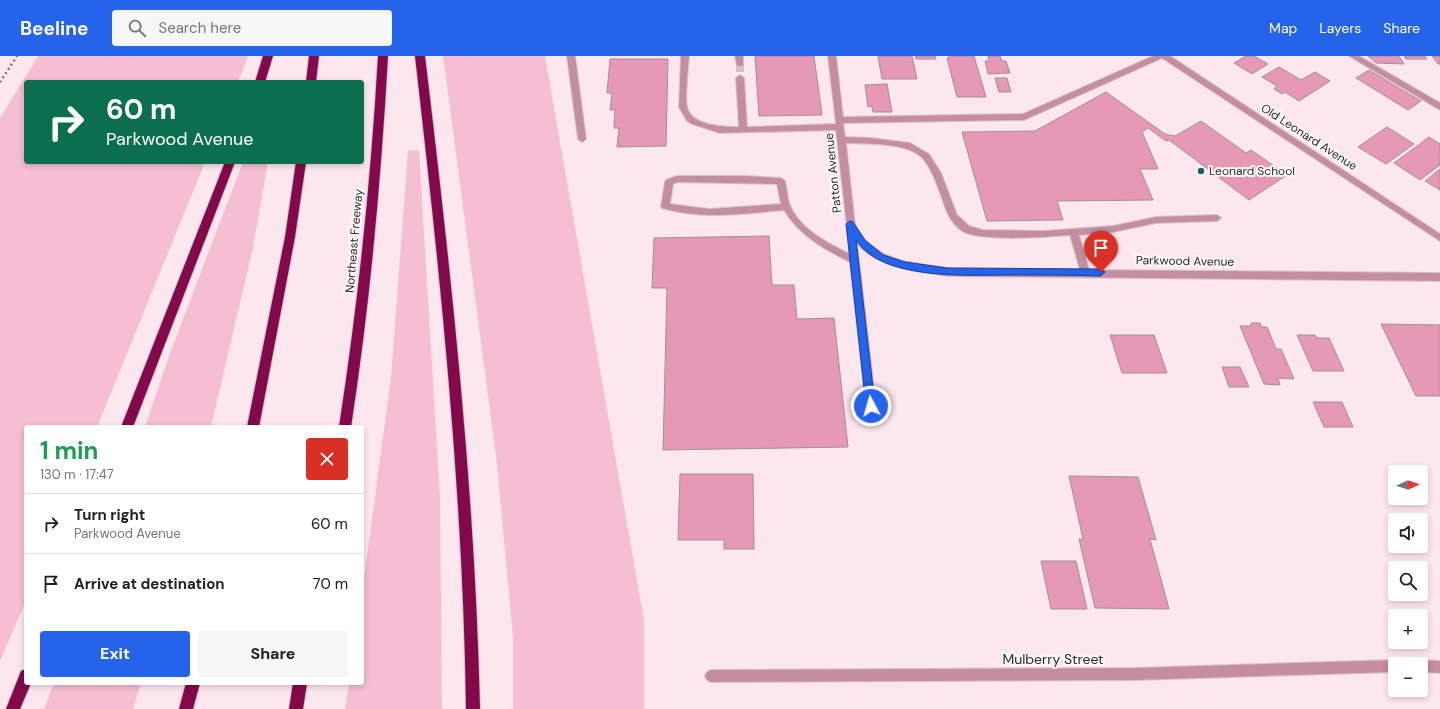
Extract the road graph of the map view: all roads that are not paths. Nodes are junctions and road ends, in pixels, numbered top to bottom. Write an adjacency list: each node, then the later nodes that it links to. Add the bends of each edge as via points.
1 (268, 56): 12 (highway)
2 (314, 56): 13 (highway)
3 (383, 56): 32 (highway, Northeast Freeway, via 380,132 365,291)
4 (420, 56): 43 (highway, via 463,455)
5 (571, 56): 17 (street)
6 (685, 56): 16 (street, via 683,107 690,118 720,130)
7 (832, 56): 15 (street, Patton Avenue)
8 (1160, 56): 15 (street, via 1024,117)
9 (1165, 56): 25 (street, Old Leonard Avenue)
10 (1353, 56): 14 (street)
11 (740, 78): 16 (street)
12 (261, 80)
13 (311, 80)
14 (1440, 107)
15 (840, 123): 16 (street); 18 (street, Patton Avenue)
16 (743, 130)
17 (582, 139)
18 (841, 140): 23 (street, Patton Avenue); 24 (street, via 910,146 926,156 937,173 953,217 966,229 982,233)
19 (229, 164): 30 (highway)
20 (301, 164): 31 (highway)
21 (787, 207): 21 (street, via 781,181 677,178 669,182 665,206 677,210 724,211); 26 (street, via 798,226 825,246)
22 (1217, 218): 24 (street, via 1156,220 1114,229)
23 (850, 224): 26 (street, Patton Avenue); 27 (street, Parkwood Avenue, via 862,243 880,257 905,266 947,272)
24 (1074, 232): 27 (street)
25 (1440, 238)
26 (854, 260): 29 (street, Patton Avenue)
27 (1085, 272): 28 (street, Parkwood Avenue)
28 (1440, 277)
29 (871, 406)
30 (128, 425)
31 (253, 425)
32 (345, 425)
33 (1388, 666): 36 (street, Mulberry Street, via 1135,674)
34 (1428, 666): 35 (street)
35 (1440, 667)
36 (711, 676)
37 (24, 681): 40 (highway)
38 (192, 685): 41 (highway)
39 (300, 685): 42 (highway)
40 (13, 709)
41 (186, 709)
42 (296, 709)
43 (473, 709)

